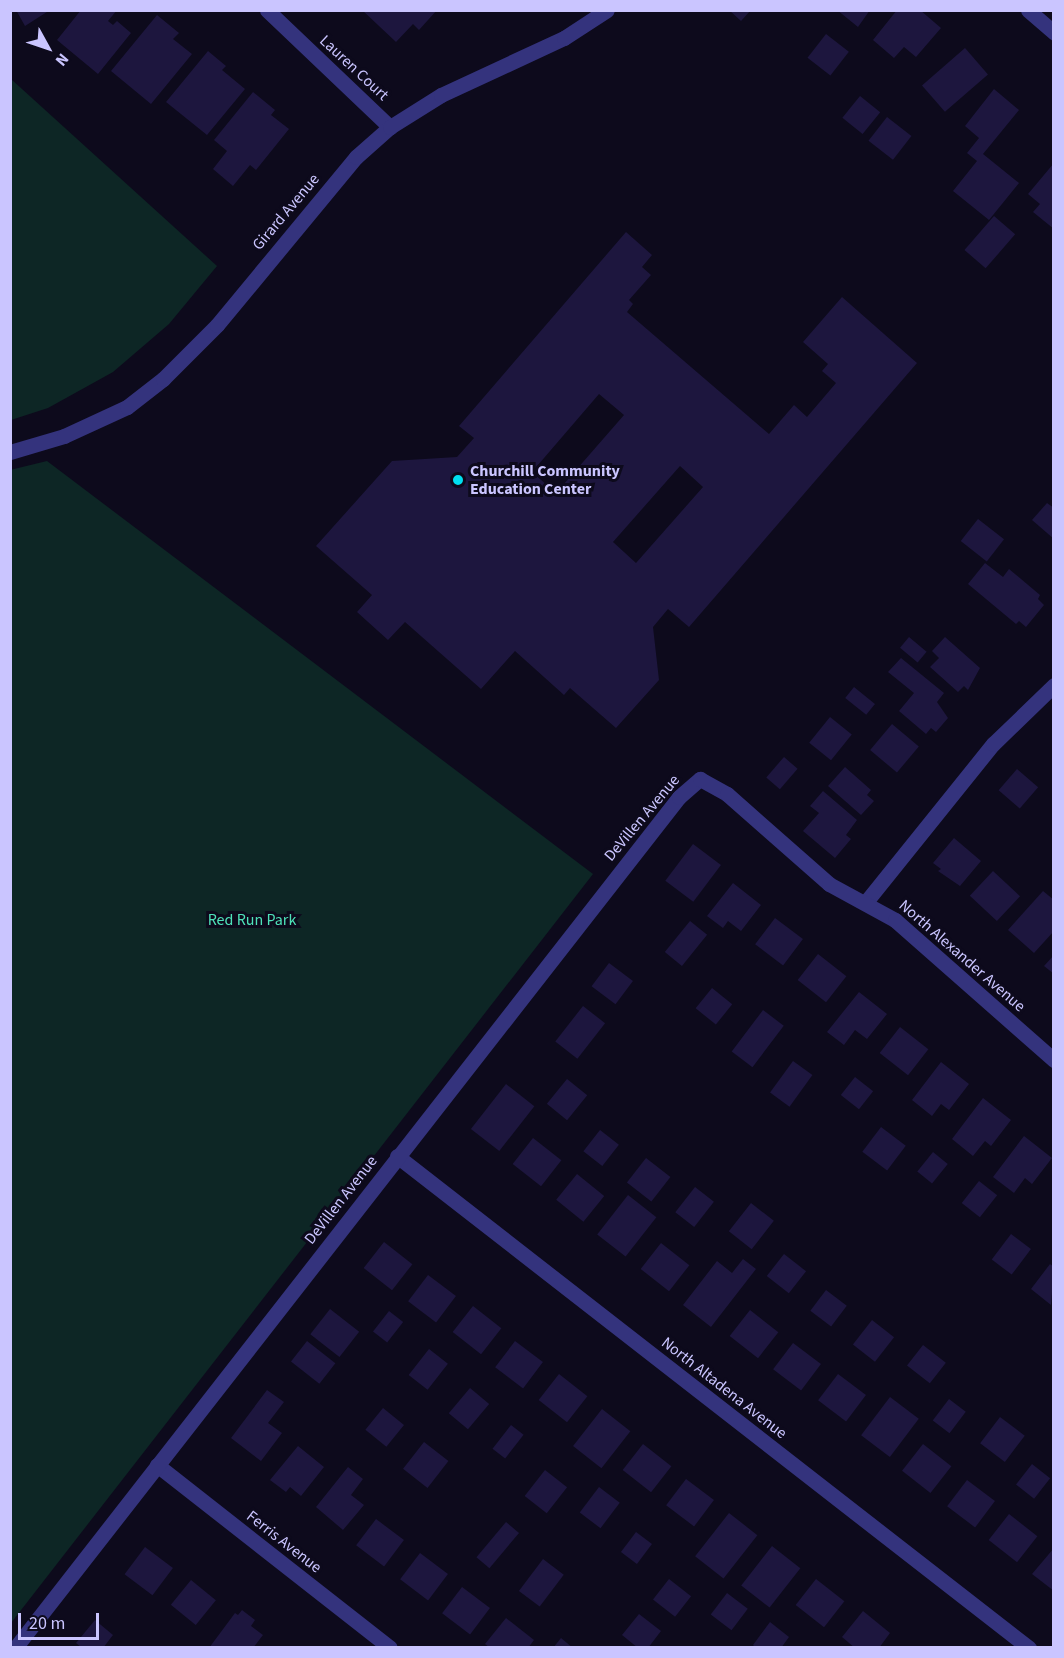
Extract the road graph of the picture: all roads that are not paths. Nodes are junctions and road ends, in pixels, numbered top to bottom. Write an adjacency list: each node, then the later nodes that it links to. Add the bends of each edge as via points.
1 (267, 10): 5 (street, Lauren Court)
2 (607, 10): 5 (street, Girard Avenue, via 564,38 441,95)
3 (1028, 10): 4 (street)
4 (1053, 33)
5 (390, 127): 6 (street, Girard Avenue, via 356,157 217,325 164,380 127,407 64,436)
6 (10, 452)
7 (1053, 685): 9 (street, via 993,744)
8 (700, 779): 9 (street, North Alexander Avenue, via 727,794 829,884); 11 (street, DeVillen Avenue, via 679,797)
9 (865, 903): 10 (street, North Alexander Avenue, via 895,920)
10 (1053, 1060)
11 (397, 1156): 12 (street, DeVillen Avenue); 15 (street, North Altadena Avenue)
12 (157, 1465): 13 (street, DeVillen Avenue); 14 (street, Ferris Avenue)
13 (15, 1647)
14 (390, 1647)
15 (1029, 1647)

